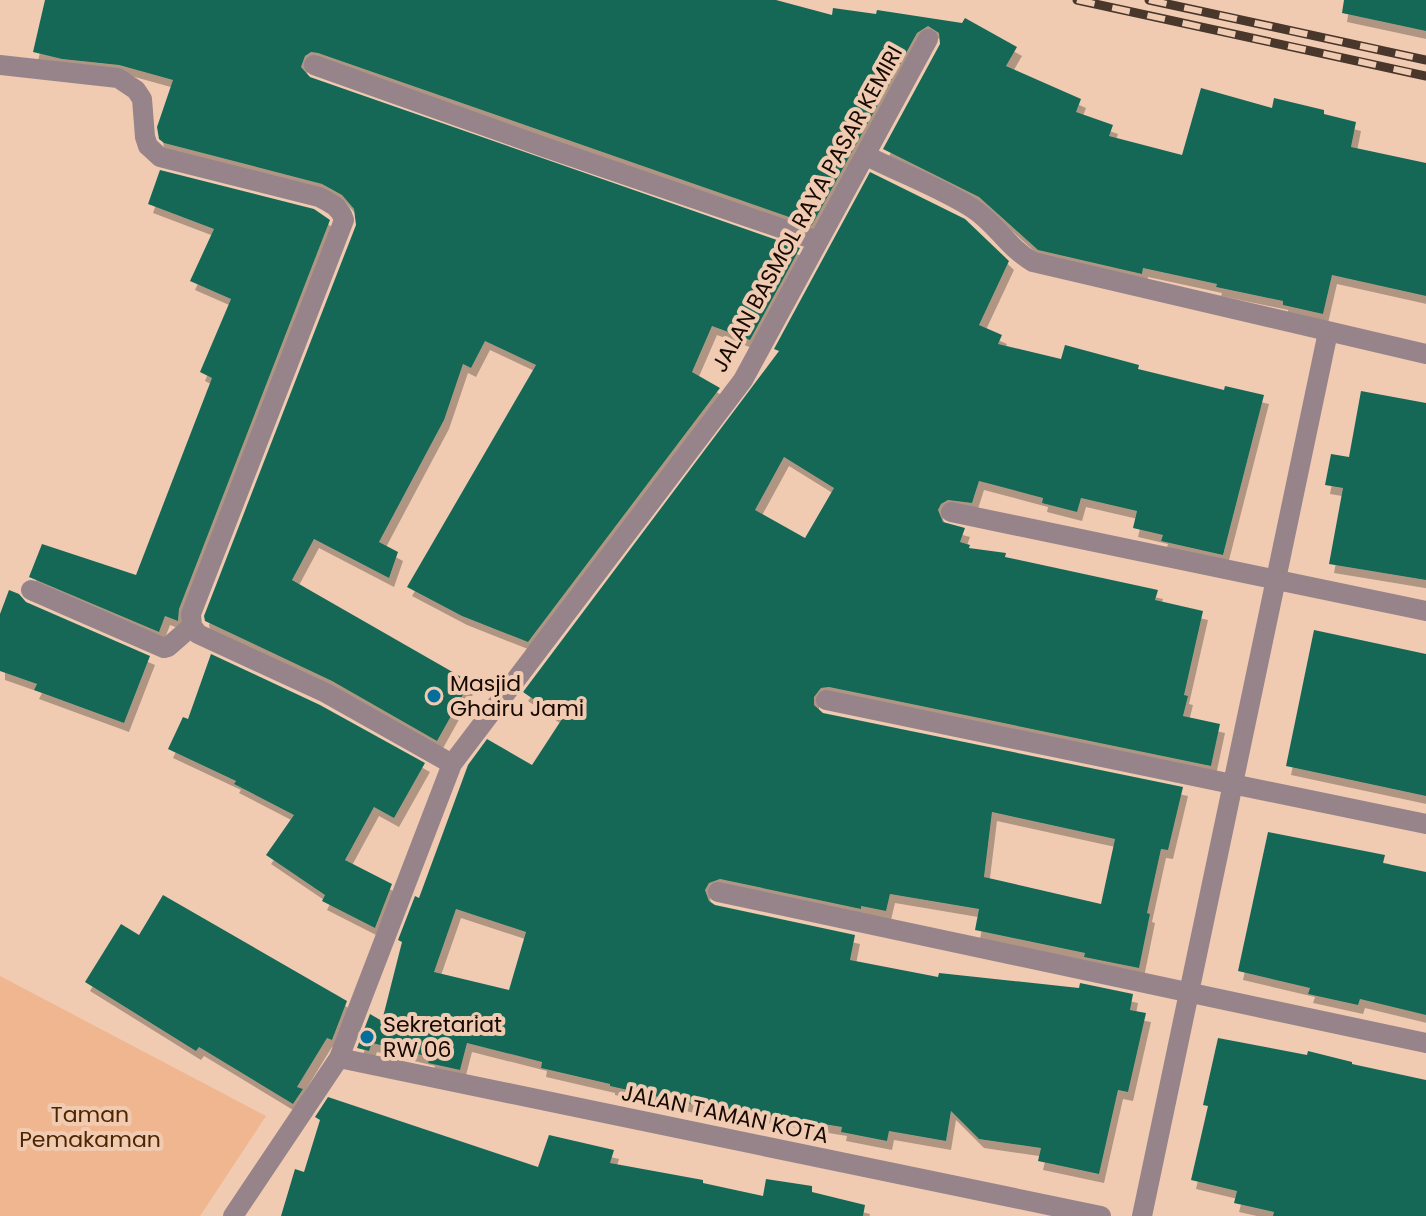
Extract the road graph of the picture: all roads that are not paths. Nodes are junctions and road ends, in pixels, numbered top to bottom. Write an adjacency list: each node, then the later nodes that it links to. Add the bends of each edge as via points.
1 (928, 39): 4 (street, JALAN BASMOL RAYA PASAR KEMIRI)
2 (0, 65): 12 (street, via 118,78 142,99 145,137 160,157 319,197 342,212 344,220 191,614)
3 (314, 65): 5 (street)
4 (865, 155): 5 (street, JALAN BASMOL RAYA PASAR KEMIRI); 6 (street, via 973,209 1015,252 1033,262)
5 (818, 241): 14 (street, JALAN BASMOL RAYA PASAR KEMIRI, via 743,380)
6 (1328, 332): 7 (street); 9 (street)
7 (1426, 354)
8 (951, 512): 9 (street)
9 (1275, 579): 11 (street); 15 (street)
10 (31, 590): 12 (street, via 164,648)
11 (1426, 611)
12 (192, 626): 14 (street, via 198,634 326,693)
13 (826, 700): 15 (street)
14 (452, 764): 20 (street, JALAN BASMOL RAYA PASAR KEMIRI)
15 (1233, 784): 16 (street); 18 (street)
16 (1426, 824)
17 (718, 892): 18 (street)
18 (1189, 991): 19 (street); 23 (street)
19 (1426, 1043)
20 (339, 1058): 21 (street, JALAN BASMOL RAYA PASAR KEMIRI); 22 (street, JALAN TAMAN KOTA)
21 (233, 1216)
22 (1101, 1216)
23 (1142, 1216)

